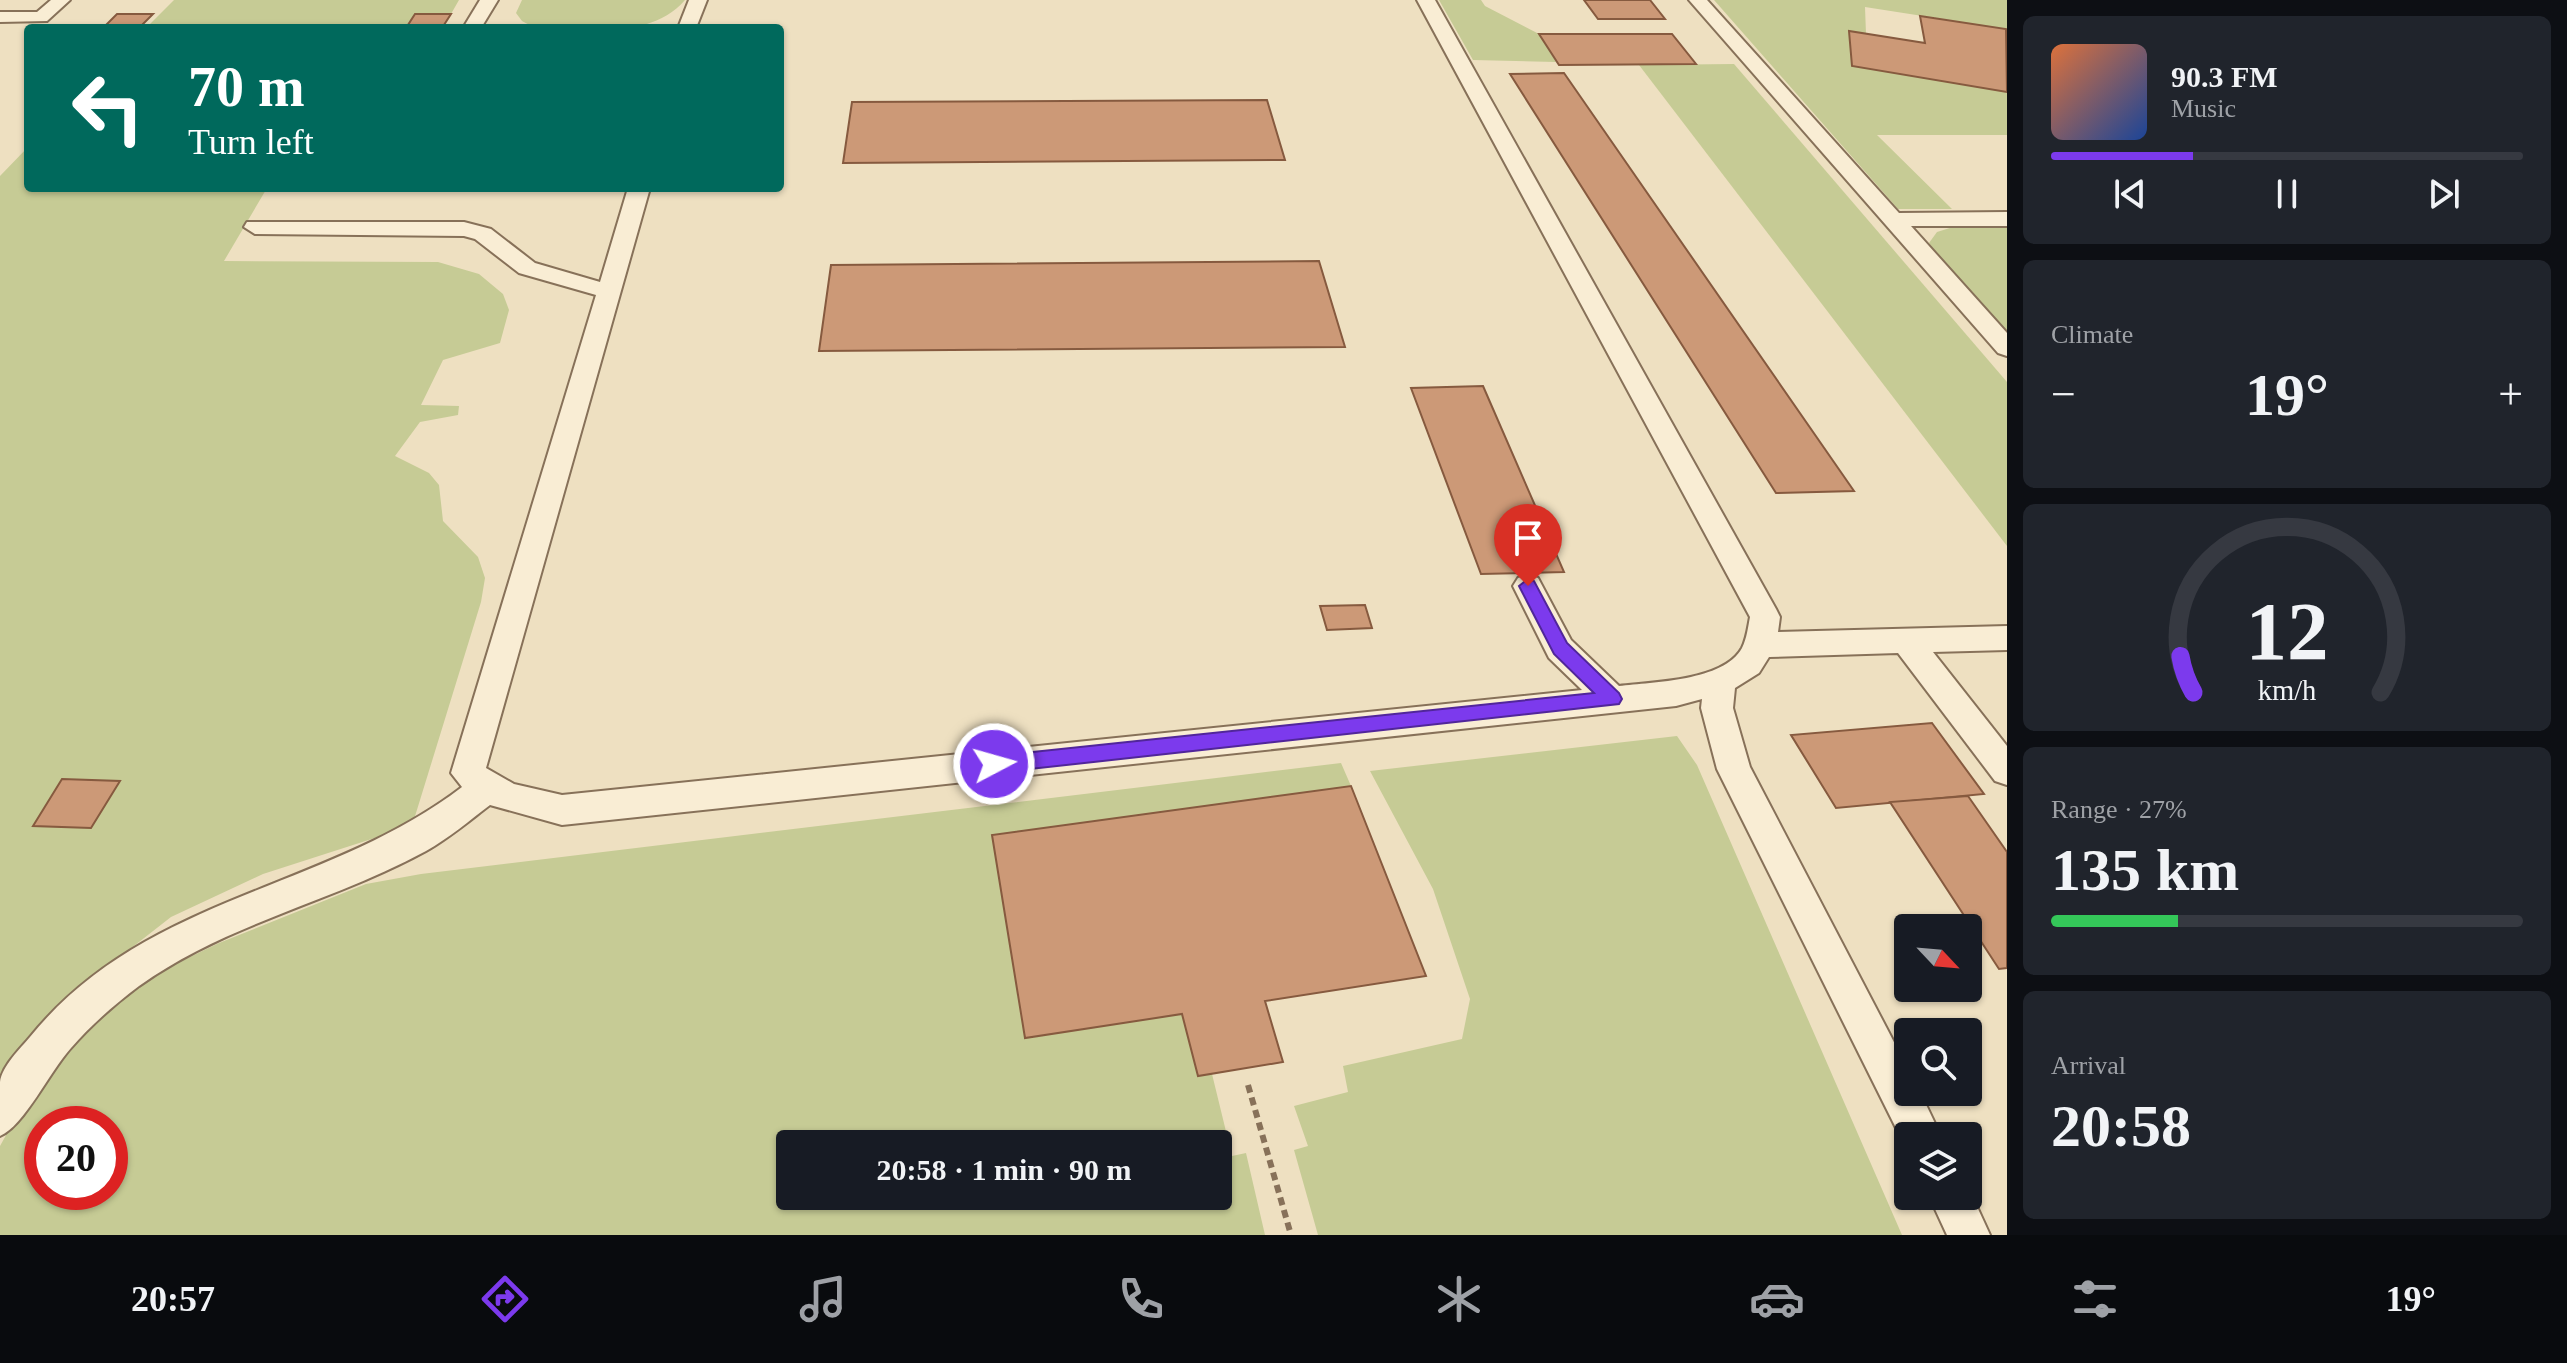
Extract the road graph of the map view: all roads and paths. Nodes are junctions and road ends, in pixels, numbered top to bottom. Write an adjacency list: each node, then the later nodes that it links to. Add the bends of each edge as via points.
1 (61, 0): 6 (lane, via 41,17)
2 (489, 0): 7 (lane)
3 (698, 0): 8 (lane)
4 (1426, 0): 18 (lane, via 1765,617)
5 (1698, 0): 11 (lane)
6 (0, 17)
7 (474, 24)
8 (689, 24)
9 (638, 192): 13 (lane)
10 (2007, 219): 11 (lane)
11 (1893, 220): 14 (lane)
12 (255, 227): 13 (lane, via 464,229 483,234 527,268)
13 (608, 291): 22 (lane, via 468,773)
14 (2007, 348)
15 (1528, 586): 20 (lane, via 1560,649)
16 (2007, 638): 17 (lane)
17 (1907, 642): 18 (lane); 21 (lane)
18 (1762, 645): 19 (lane, via 1750,667)
19 (1720, 681): 20 (lane, via 1676,693); 25 (lane, via 1717,708 1734,769)
20 (1612, 699): 22 (lane, via 562,810)
21 (2007, 771)
22 (485, 789): 24 (lane, via 431,830 392,851 176,940 92,997 52,1037)
23 (1248, 1085): 27 (path)
24 (0, 1116)
25 (1914, 1122)
26 (1957, 1210): 28 (lane)
27 (1291, 1235)
28 (1969, 1235)

